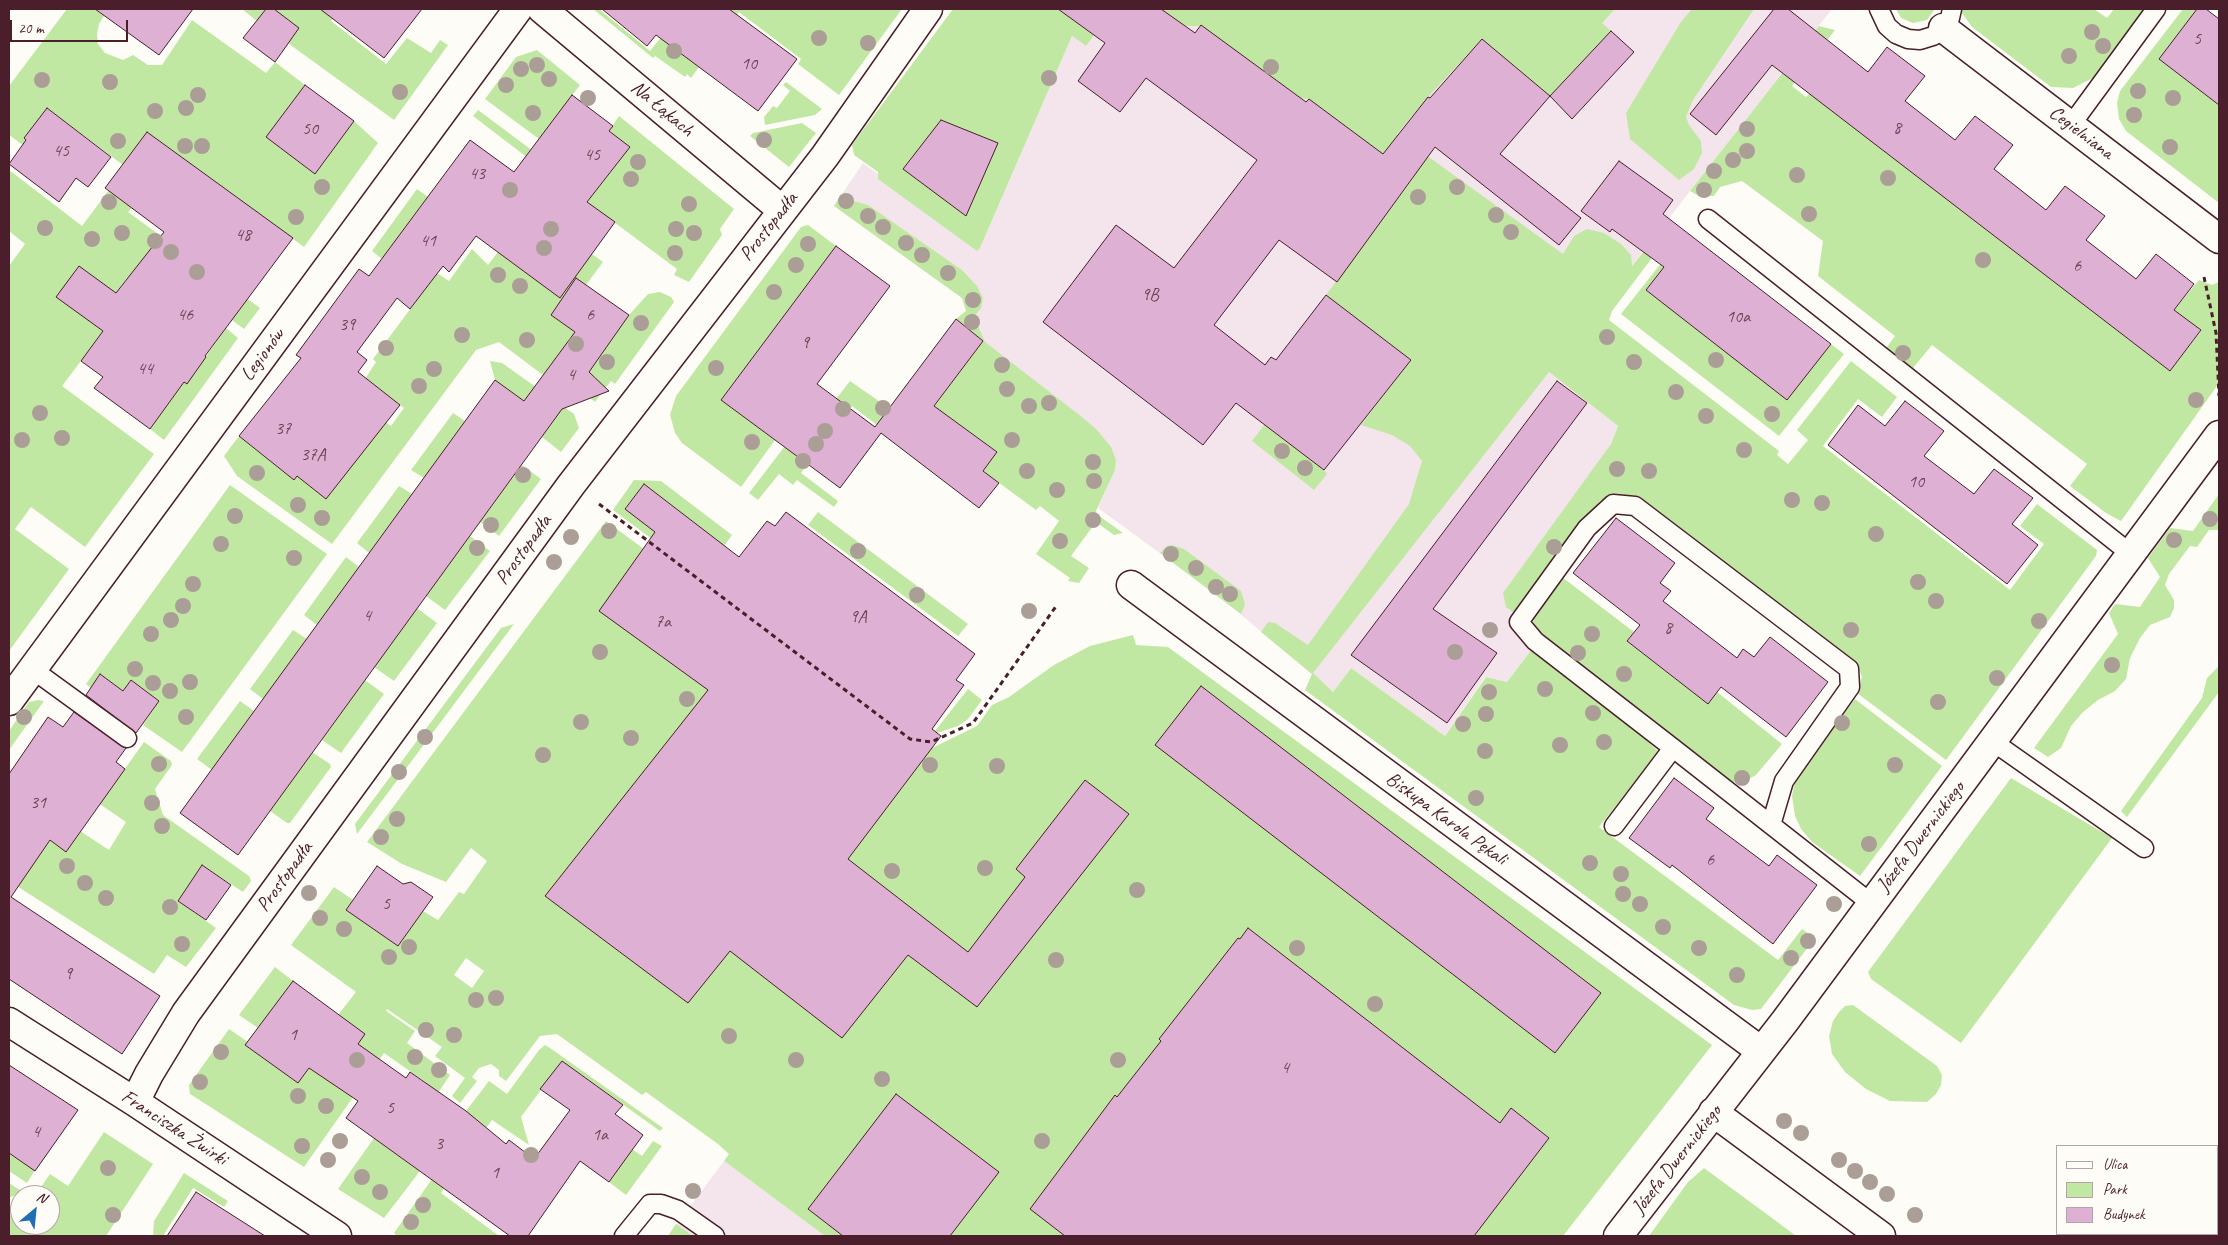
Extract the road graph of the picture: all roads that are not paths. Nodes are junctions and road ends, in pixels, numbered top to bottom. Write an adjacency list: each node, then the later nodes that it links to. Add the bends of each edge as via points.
1 (518, 9): 14 (street, Legionów)
2 (542, 9): 8 (street, Na Łąkach)
3 (928, 9): 8 (street, Prostopadła, via 825,156)
4 (1879, 9): 6 (lane, via 1887,26 1908,39 1932,36)
5 (2156, 9): 7 (lane)
6 (1947, 18): 7 (street, Cegielniana)
7 (2071, 125): 10 (street, Cegielniana)
8 (782, 210): 25 (street, Prostopadła, via 571,484 186,1013)
9 (1708, 219): 12 (lane)
10 (2219, 238)
11 (2219, 436): 12 (street, Józefa Dwernickiego)
12 (2131, 554): 17 (street, Józefa Dwernickiego)
13 (1131, 585): 24 (street, Biskupa Karola Pękali)
14 (32, 670): 15 (street, Legionów); 16 (lane)
15 (9, 701)
16 (127, 738)
17 (1992, 741): 21 (lane); 22 (street, Józefa Dwernickiego)
18 (1673, 748): 19 (lane); 19 (lane, via 1535,641 1519,622 1587,528 1613,504 1635,506 1849,669 1850,687 1784,781); 20 (lane)
19 (1771, 825): 22 (lane)
20 (1614, 826)
21 (2144, 848)
22 (1872, 904): 24 (street, Józefa Dwernickiego)
23 (9, 1022): 25 (street, Franciszka Żwirki)
24 (1762, 1052): 26 (street, Józefa Dwernickiego)
25 (135, 1102): 27 (street, Franciszka Żwirki)
26 (1713, 1112): 30 (street, Józefa Dwernickiego); 31 (street)
27 (338, 1236)
28 (624, 1236): 29 (lane, via 650,1204 678,1210)
29 (715, 1236)
30 (1618, 1236)
31 (1882, 1236)

